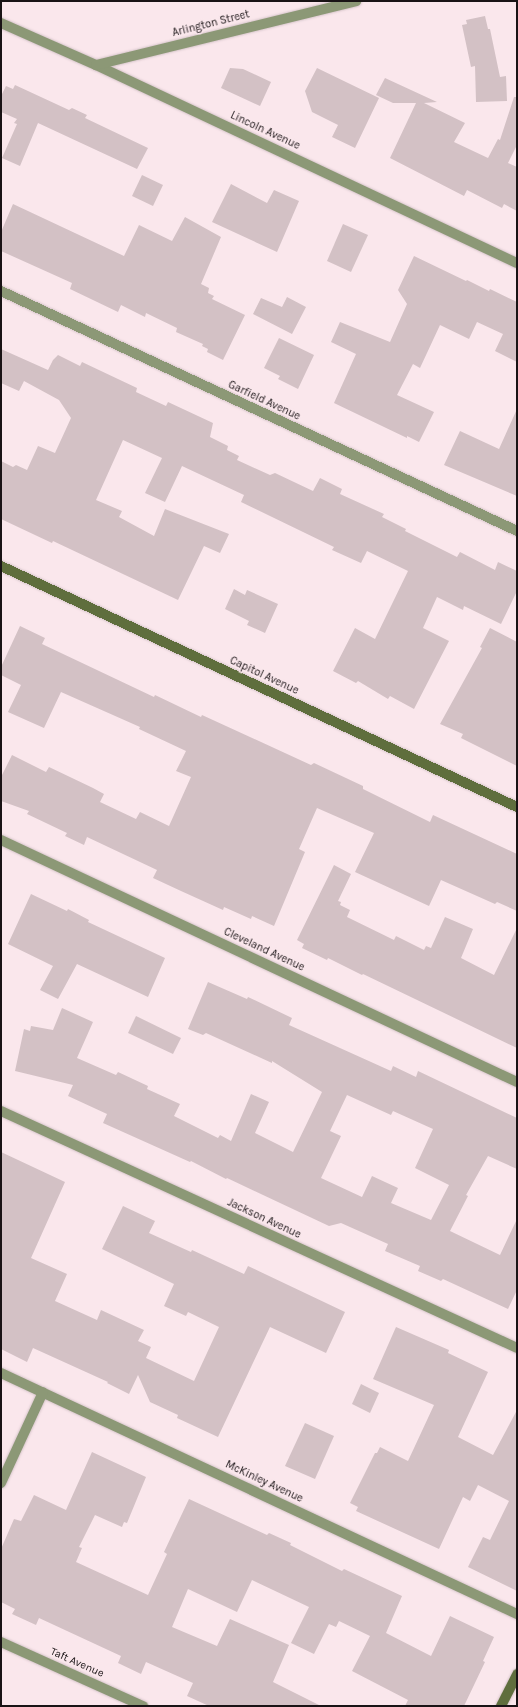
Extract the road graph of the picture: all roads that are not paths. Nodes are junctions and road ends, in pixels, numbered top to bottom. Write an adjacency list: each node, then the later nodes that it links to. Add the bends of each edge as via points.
1 (353, 1): 3 (street, Arlington Street)
2 (1, 23): 3 (street, Lincoln Avenue)
3 (96, 65): 4 (street, Lincoln Avenue)
4 (517, 263)
5 (1, 292): 6 (street, Garfield Avenue)
6 (517, 532)
7 (1, 566): 8 (main road, Capitol Avenue)
8 (517, 806)
9 (1, 840): 10 (street, Cleveland Avenue)
10 (517, 1082)
11 (1, 1111): 12 (street, Jackson Avenue)
12 (517, 1348)
13 (1, 1373): 14 (street, McKinley Avenue)
14 (43, 1392): 15 (street); 16 (street, McKinley Avenue)
15 (1, 1483)
16 (517, 1614)
17 (1, 1642): 19 (street, Taft Avenue)
18 (517, 1674): 20 (main road)
19 (143, 1706)
20 (501, 1706)

